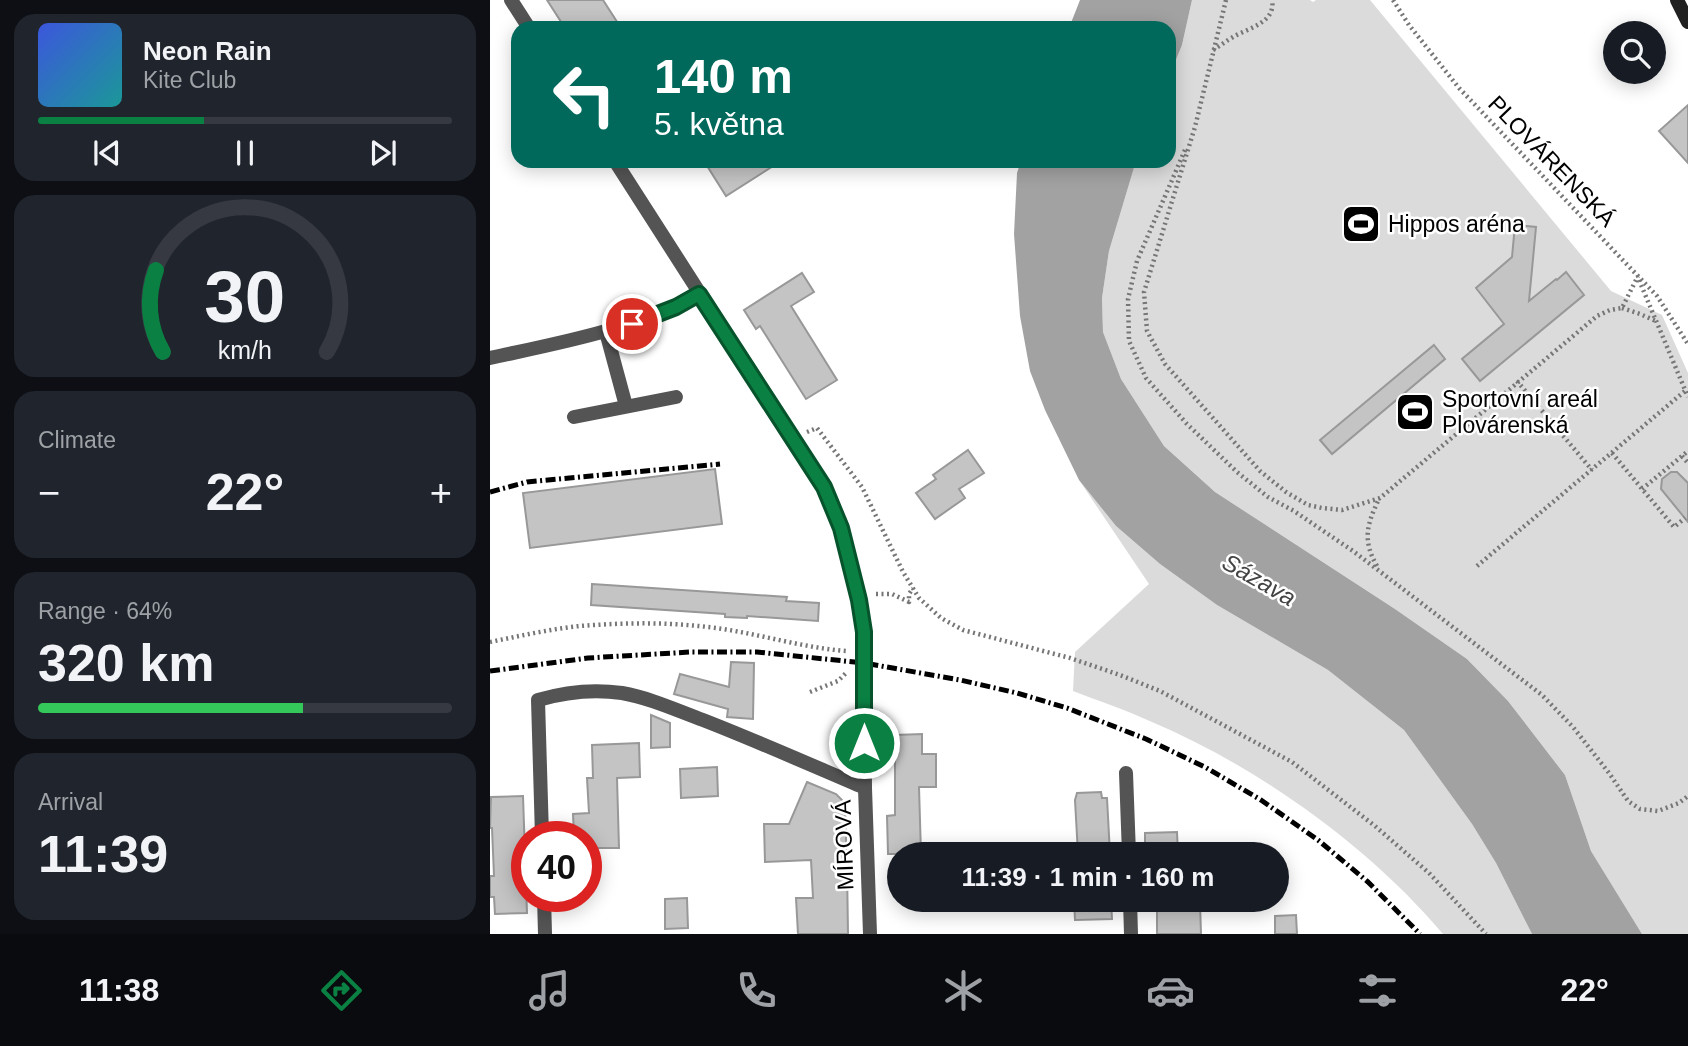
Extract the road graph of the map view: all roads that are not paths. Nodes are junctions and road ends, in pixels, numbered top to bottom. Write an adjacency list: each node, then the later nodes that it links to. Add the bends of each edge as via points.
1 (511, 0): 3 (street)
2 (1677, 0): 4 (main road)
3 (524, 21)
4 (1688, 22)
5 (619, 168): 6 (street, MÍROVÁ)
6 (699, 294): 7 (street); 13 (street, MÍROVÁ, via 824,487 848,551 864,632)
7 (607, 332): 8 (street); 10 (street)
8 (490, 358)
9 (676, 397): 10 (street)
10 (626, 407): 11 (street)
11 (574, 417)
12 (1126, 773): 15 (street)
13 (865, 788): 14 (street, via 649,700 589,691 538,700); 19 (street, MÍROVÁ)
14 (542, 821)
15 (1129, 842)
16 (544, 912): 18 (street)
17 (1130, 912): 20 (street)
18 (545, 934)
19 (870, 934)
20 (1131, 934)

